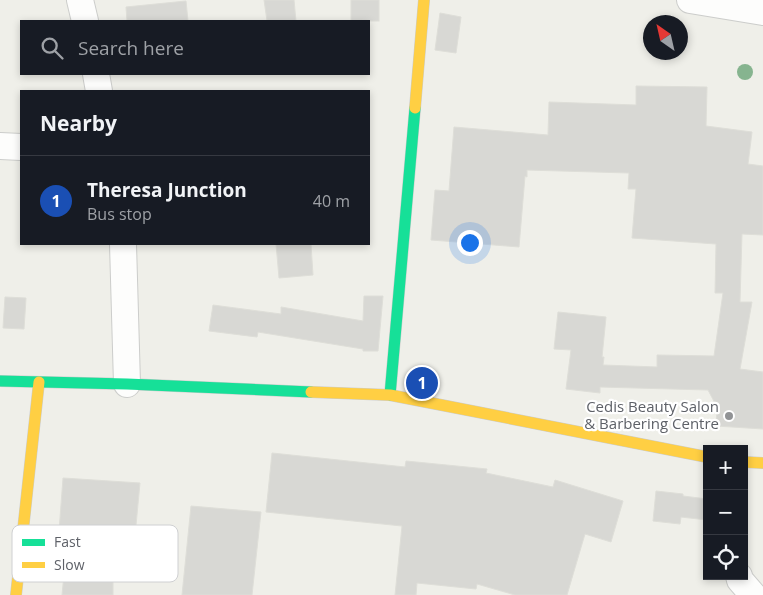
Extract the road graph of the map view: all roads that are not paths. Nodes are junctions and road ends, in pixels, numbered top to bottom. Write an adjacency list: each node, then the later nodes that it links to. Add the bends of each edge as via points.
1 (80, 0): 5 (street)
2 (424, 0): 14 (street)
3 (690, 0): 4 (street)
4 (763, 12)
5 (84, 20)
6 (96, 75): 7 (street)
7 (99, 90)
8 (0, 146): 9 (street)
9 (20, 147)
10 (123, 245): 13 (street)
11 (0, 382): 12 (street)
12 (39, 382): 13 (street); 18 (street)
13 (127, 384): 14 (street)
14 (390, 395): 15 (street)
15 (703, 456)
16 (748, 462): 17 (street)
17 (763, 463)
18 (24, 525)
19 (740, 580): 22 (street)
20 (17, 582): 21 (street)
21 (16, 595)
22 (753, 595)

